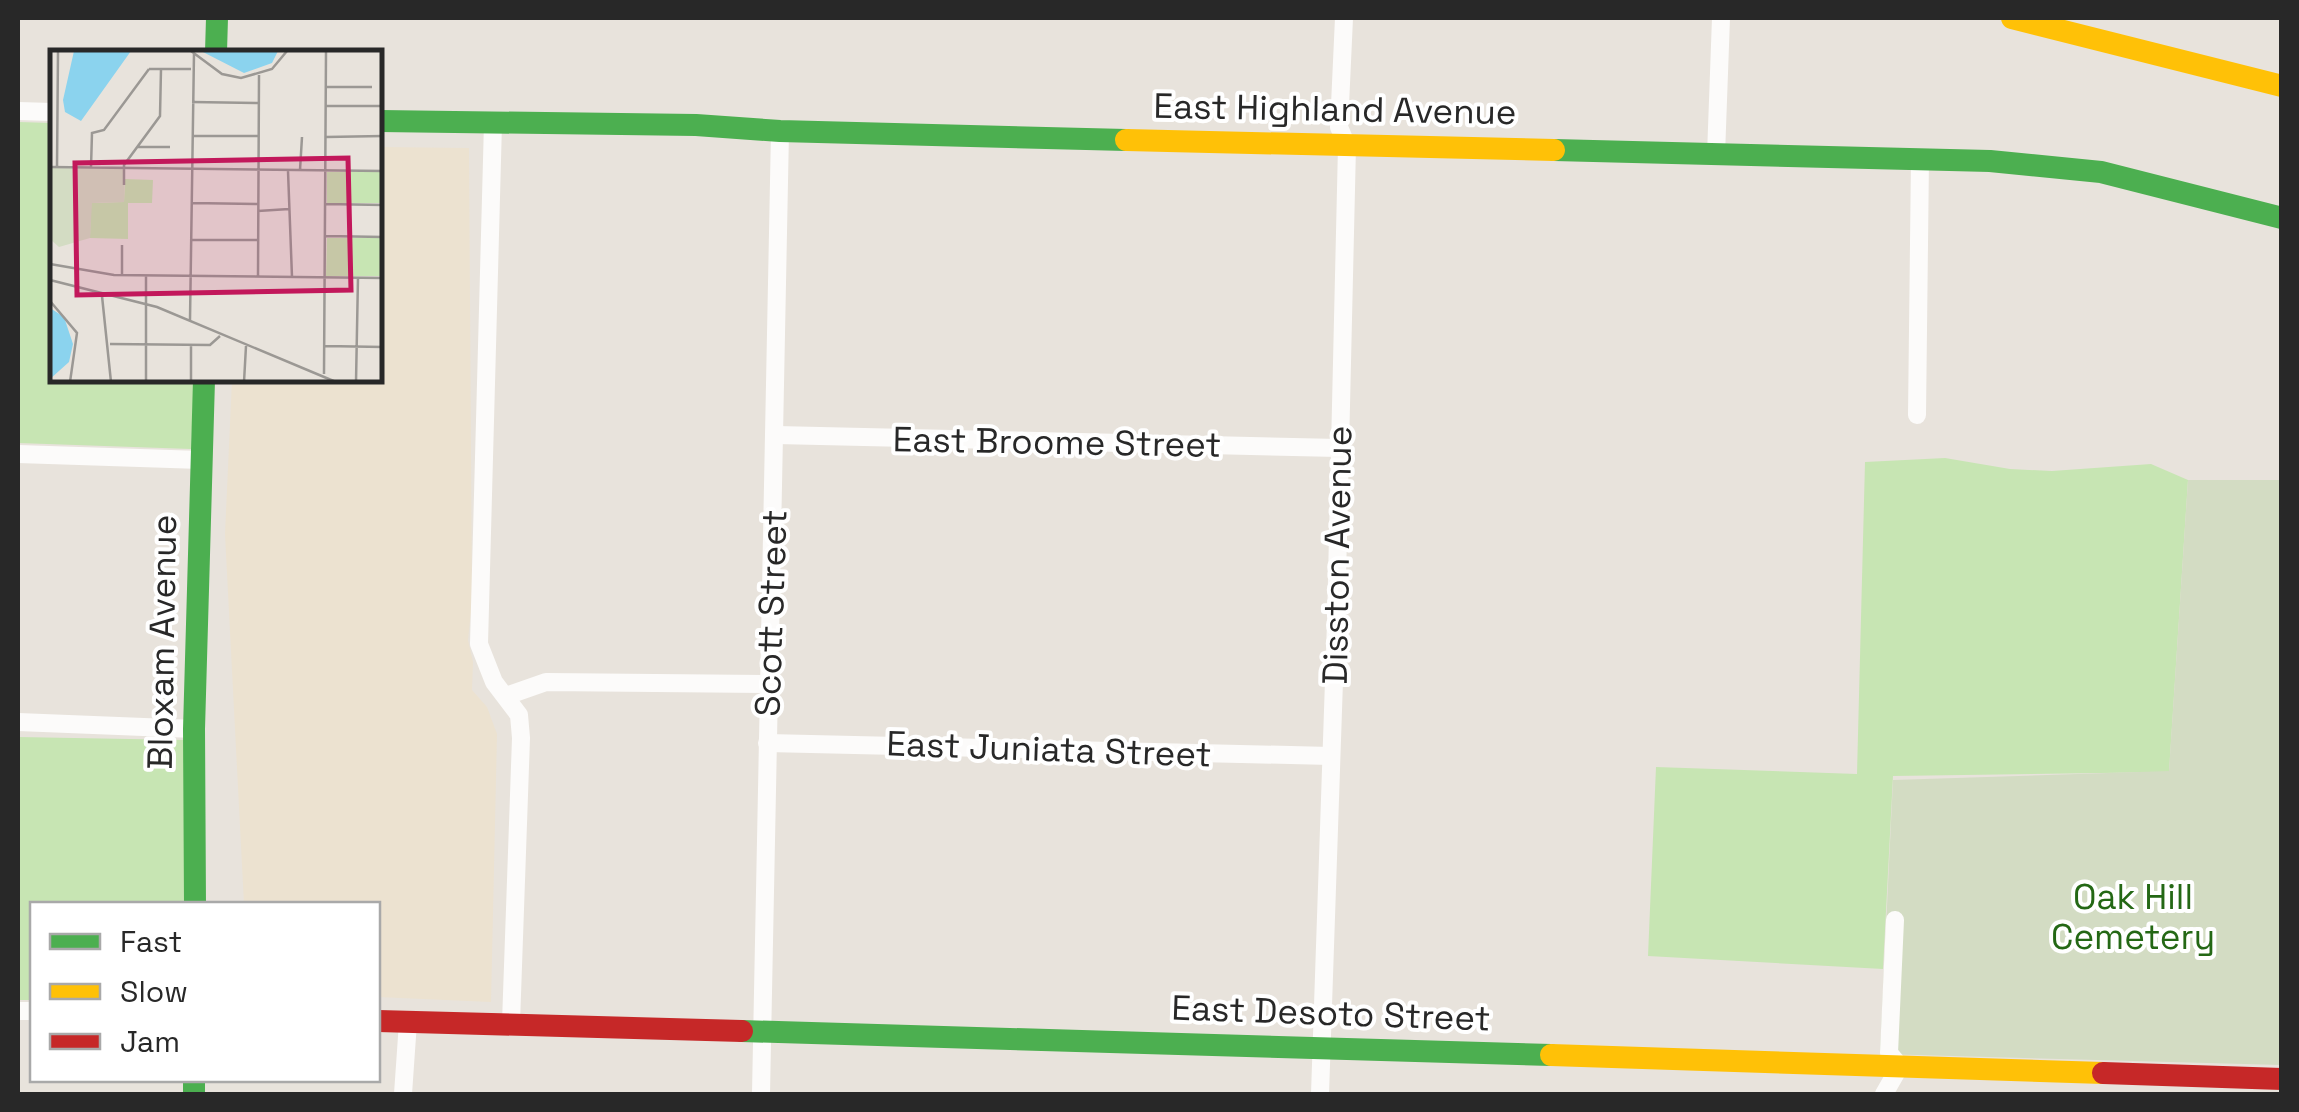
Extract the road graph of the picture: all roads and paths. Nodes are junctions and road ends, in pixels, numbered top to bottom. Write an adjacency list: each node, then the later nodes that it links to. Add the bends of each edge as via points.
1 (217, 18): 7 (main road)
2 (1344, 18): 14 (street, Disston Avenue, via 1339,127)
3 (1720, 18): 15 (street)
4 (2012, 18): 6 (main road)
5 (2101, 18): 6 (street)
6 (2106, 43): 8 (main road)
7 (216, 50)
8 (2282, 86)
9 (18, 111): 10 (street)
10 (50, 112)
11 (382, 121): 12 (main road, East Highland Avenue)
12 (493, 124): 13 (main road, East Highland Avenue); 25 (street, via 480,647)
13 (780, 131): 14 (main road, East Highland Avenue); 20 (street, Scott Street)
14 (1347, 146): 15 (main road, East Highland Avenue); 21 (street, Disston Avenue)
15 (1716, 155): 16 (main road, East Highland Avenue)
16 (1920, 158): 17 (main road, East Highland Avenue, via 2100,172); 19 (street)
17 (2282, 218)
18 (204, 382): 23 (main road, Bloxam Avenue)
19 (1917, 416)
20 (776, 436): 21 (street, East Broome Street); 24 (street, Scott Street)
21 (1339, 448): 29 (street, Disston Avenue)
22 (18, 454): 23 (street)
23 (200, 460): 27 (main road, Bloxam Avenue)
24 (768, 684): 25 (street, via 546,682); 28 (street, Scott Street)
25 (506, 696): 34 (street, via 519,715 521,738)
26 (18, 722): 27 (street)
27 (194, 729): 30 (main road, Bloxam Avenue)
28 (767, 743): 29 (street, East Juniata Street); 35 (street, Scott Street)
29 (1331, 756): 36 (street, Disston Avenue)
30 (195, 902)
31 (1894, 920): 37 (street, via 1889,1053)
32 (380, 1021): 33 (main road, East Desoto Street)
33 (408, 1022): 34 (main road, East Desoto Street); 40 (street)
34 (511, 1023): 35 (main road, East Desoto Street)
35 (762, 1032): 36 (main road, East Desoto Street); 41 (street, Scott Street)
36 (1321, 1047): 37 (main road, East Desoto Street); 42 (street, Disston Avenue)
37 (1900, 1066): 39 (main road, East Desoto Street); 43 (street)
38 (2282, 1079): 39 (main road, East Desoto Street)
39 (2166, 1084)
40 (403, 1094)
41 (761, 1094)
42 (1320, 1094)
43 (1884, 1094)

